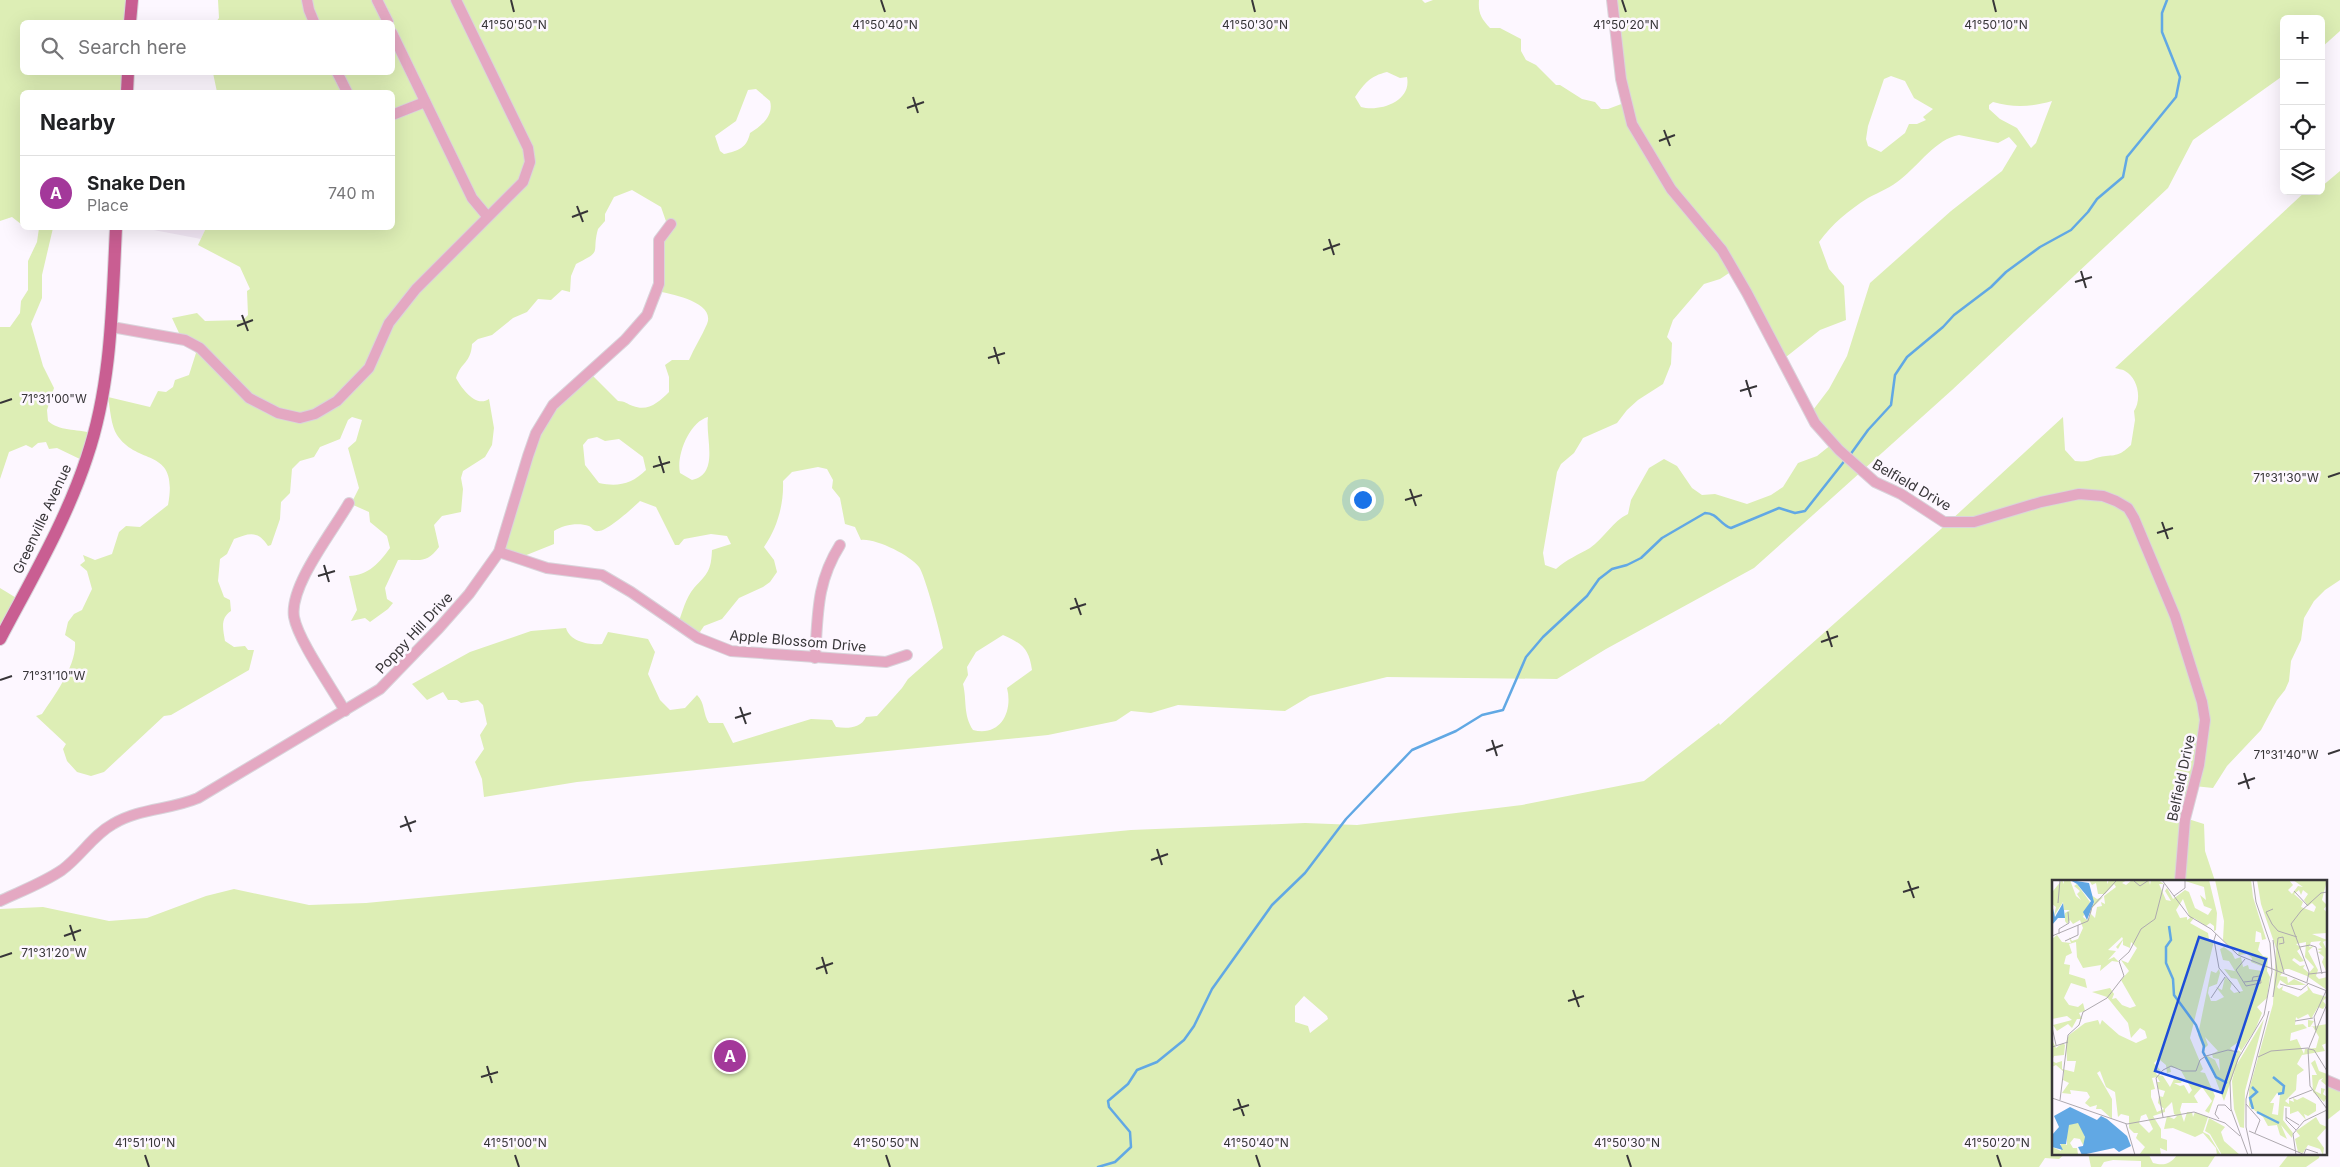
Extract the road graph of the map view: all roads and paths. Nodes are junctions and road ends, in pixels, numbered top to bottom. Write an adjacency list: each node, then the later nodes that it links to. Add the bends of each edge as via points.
1 (132, 0): 6 (main road)
2 (308, 0): 7 (street)
3 (377, 0): 8 (street)
4 (456, 0): 16 (street, via 528,148 530,162 523,182)
5 (1612, 0): 27 (street, Belfield Drive, via 1621,79 1632,124 1671,189 1722,250 1816,423 1859,470 1944,522 1974,522 2079,494 2103,496 2128,508 2175,616 2205,720 2199,765 2185,819)
6 (130, 20)
7 (313, 20)
8 (387, 20)
9 (395, 39): 14 (street)
10 (128, 75): 12 (main road)
11 (339, 75): 13 (street)
12 (127, 90)
13 (346, 90)
14 (425, 102): 15 (street); 16 (street, via 472,198)
15 (395, 114)
16 (487, 216): 19 (street, via 416,289 389,323 369,368 337,400 315,414 300,418 278,413 249,398 200,348 185,340)
17 (671, 224): 22 (street, Poppy Hill Drive, via 659,240 659,284 647,315 544,417 528,456)
18 (116, 230): 19 (main road, Greenville Avenue)
19 (112, 326): 23 (main road, Greenville Avenue, via 102,397 87,457 54,535)
20 (349, 503): 26 (street, via 304,576 293,607 298,630)
21 (840, 545): 25 (street, via 828,564 820,589)
22 (499, 552): 25 (street, Apple Blossom Drive, via 547,568 602,576 698,638 727,650); 26 (street, Poppy Hill Drive, via 469,594 415,653 380,689)
23 (0, 639)
24 (907, 655): 25 (street, Apple Blossom Drive, via 886,662)
25 (815, 658)
26 (345, 711): 28 (street, Poppy Hill Drive, via 198,798 179,806 135,813 117,822 100,832 62,870)
27 (2180, 880)
28 (0, 901)
29 (2328, 1081): 30 (street)
30 (2340, 1086)

